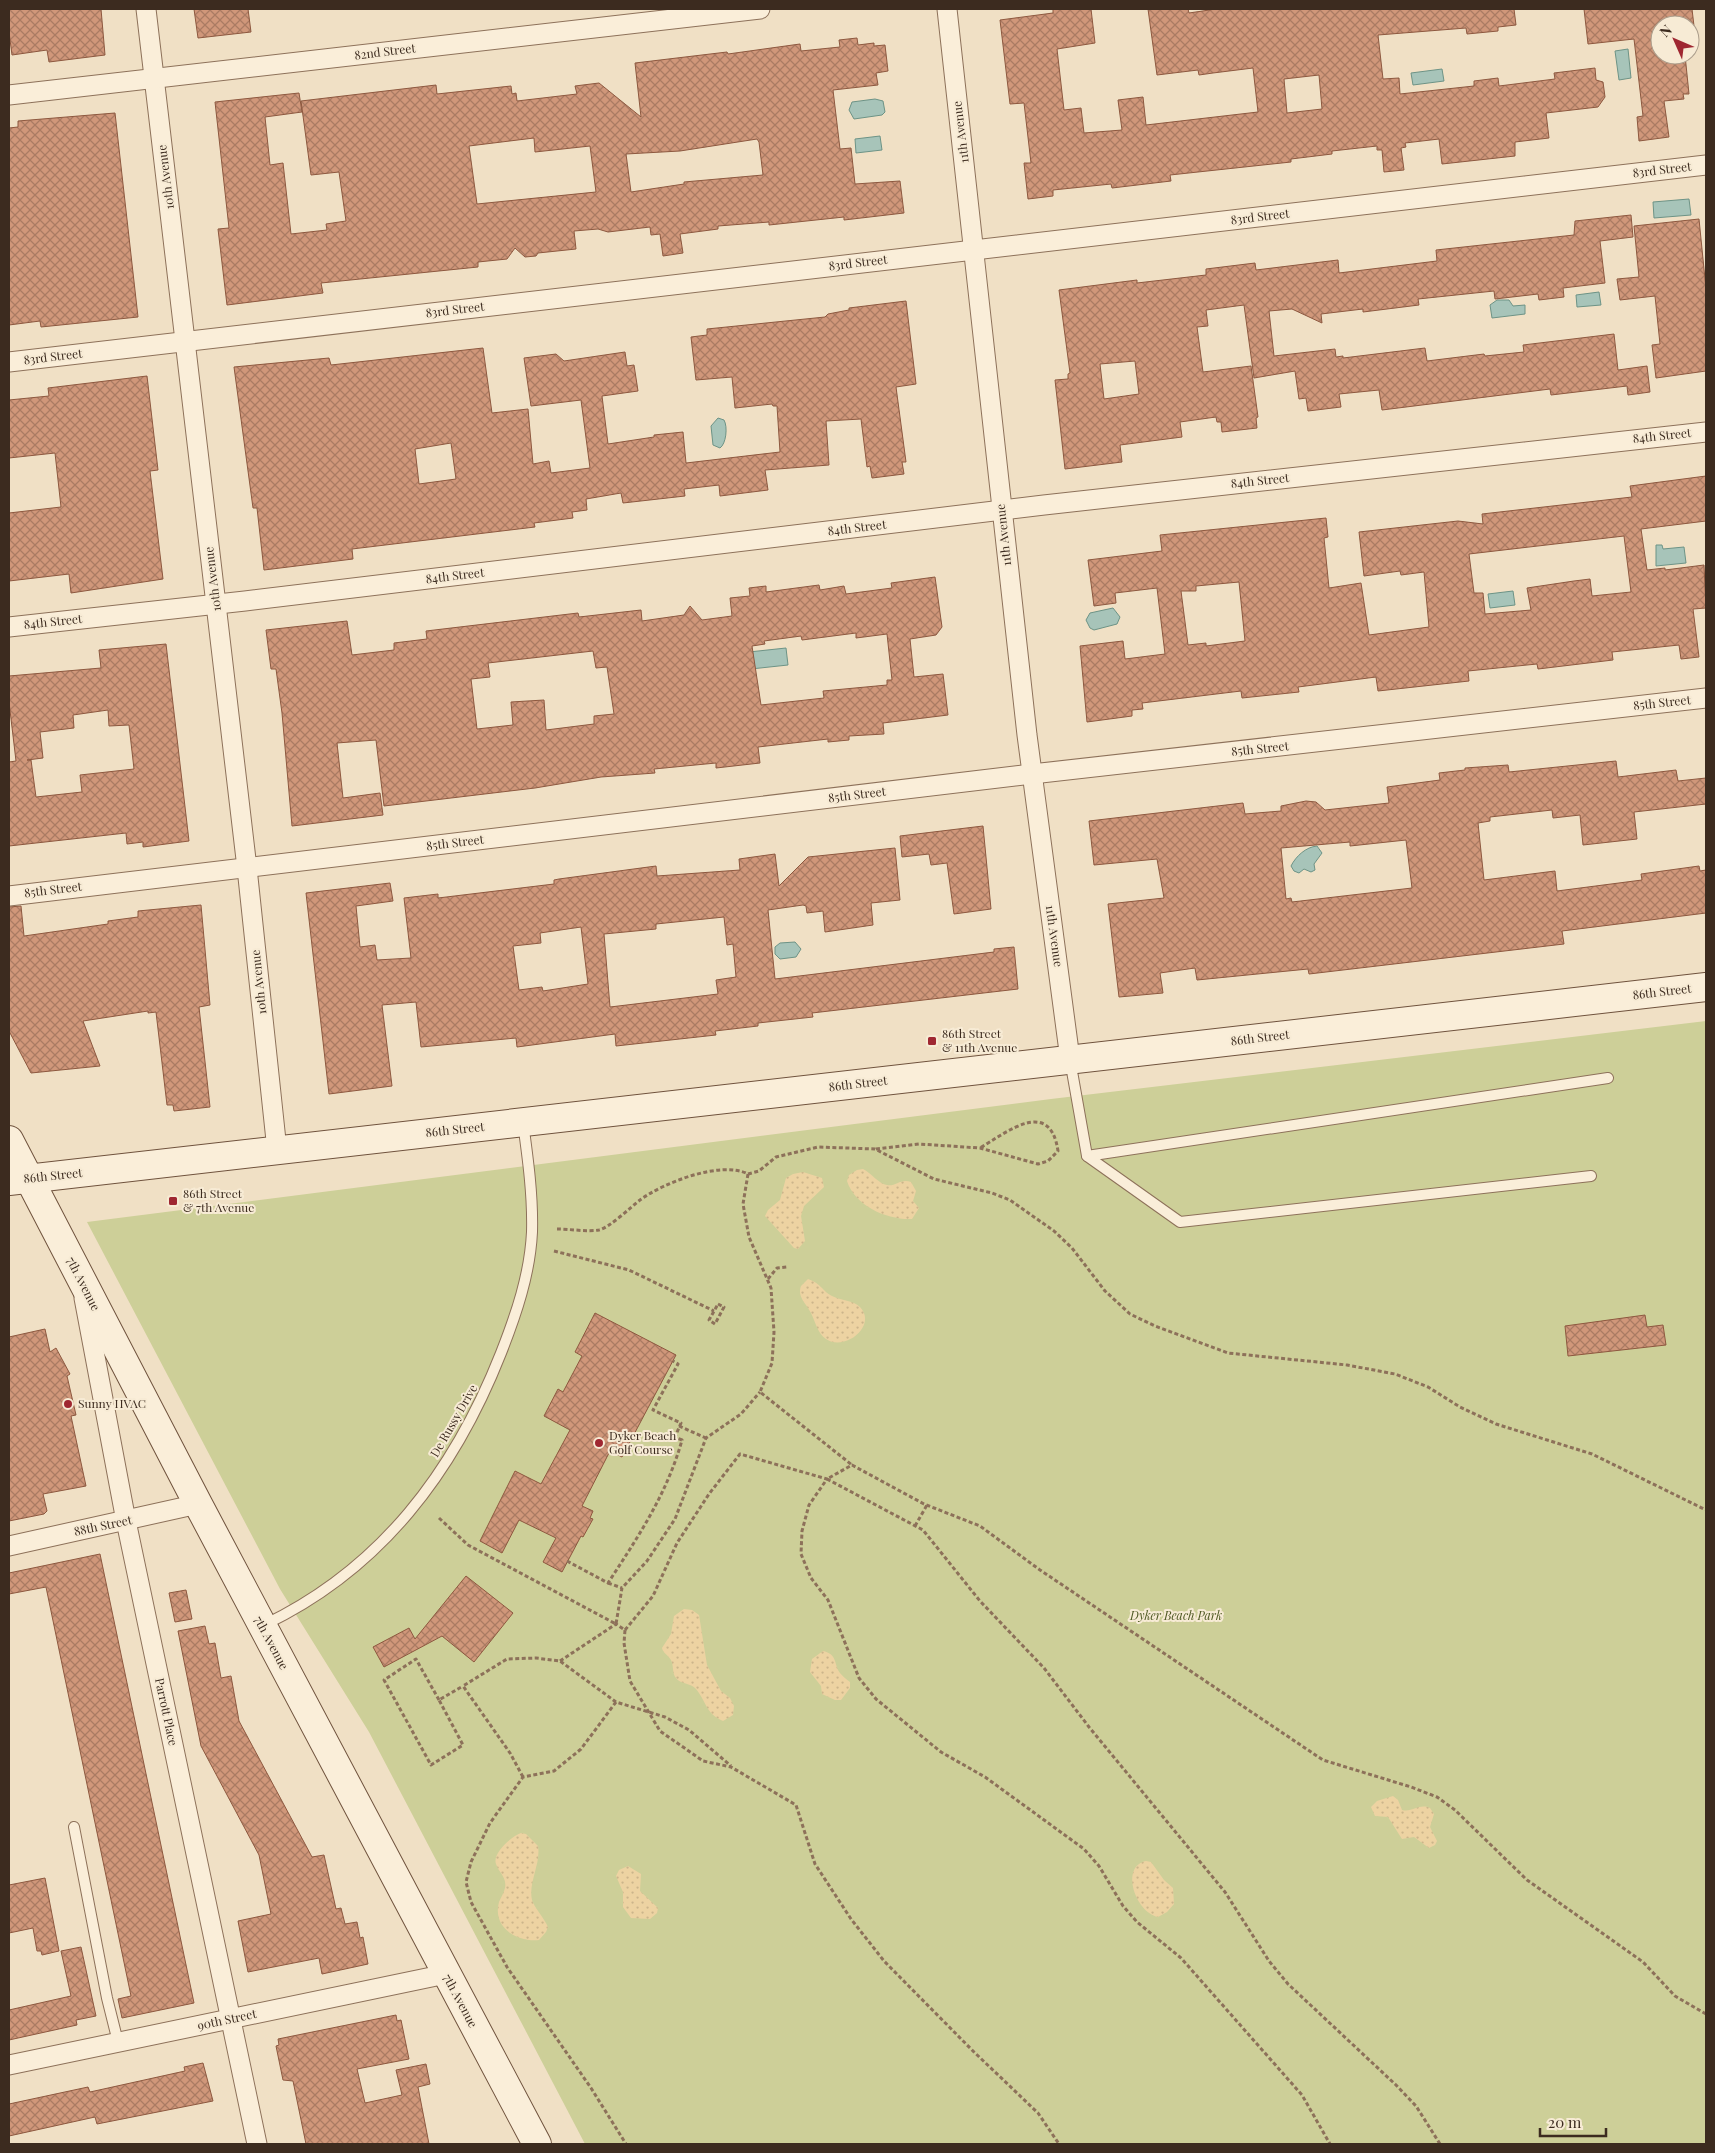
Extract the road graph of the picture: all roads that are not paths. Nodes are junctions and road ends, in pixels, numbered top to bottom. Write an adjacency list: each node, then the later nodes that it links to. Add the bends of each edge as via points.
1 (146, 9): 4 (street, 10th Avenue)
2 (760, 9): 4 (street, 82nd Street)
3 (947, 9): 7 (street, 11th Avenue)
4 (154, 78): 5 (street, 82nd Street); 8 (street, 10th Avenue)
5 (9, 95)
6 (1706, 165): 7 (street, 83rd Street)
7 (975, 250): 8 (street, 83rd Street); 11 (street, 11th Avenue)
8 (185, 342): 9 (street, 83rd Street); 12 (street, 10th Avenue)
9 (9, 362)
10 (1706, 432): 11 (street, 84th Street)
11 (1001, 511): 12 (street, 84th Street); 15 (street, 11th Avenue)
12 (216, 604): 13 (street, 84th Street); 16 (street, 10th Avenue)
13 (9, 627)
14 (1706, 698): 15 (street, 85th Street)
15 (1032, 774): 16 (street, 85th Street); 19 (street, 11th Avenue)
16 (247, 868): 17 (street, 85th Street); 23 (street, 10th Avenue)
17 (9, 896)
18 (1706, 987): 19 (main road, 86th Street)
19 (1070, 1059): 21 (main road, 86th Street); 24 (lane)
20 (1608, 1078): 24 (lane)
21 (523, 1122): 23 (main road, 86th Street); 31 (lane, De Russy Drive, via 531,1181 532,1233 525,1283 510,1332 484,1396 426,1493 386,1538 347,1574 307,1603)
22 (9, 1140): 26 (main road, 7th Avenue)
23 (277, 1150): 26 (main road, 86th Street)
24 (1087, 1156): 25 (lane, via 1180,1222)
25 (1591, 1176)
26 (19, 1180): 27 (main road, 7th Avenue)
27 (80, 1279): 28 (main road, 7th Avenue); 29 (street, Parrott Place)
28 (198, 1504): 29 (street, 88th Street); 31 (main road, 7th Avenue)
29 (126, 1521): 30 (street, 88th Street); 34 (street, Parrott Place)
30 (9, 1546)
31 (262, 1626): 33 (main road, 7th Avenue)
32 (74, 1827): 35 (lane)
33 (446, 1974): 34 (street, 90th Street); 38 (main road, 7th Avenue)
34 (231, 2019): 35 (street, 90th Street); 37 (street, Parrott Place)
35 (118, 2042): 36 (street, 90th Street)
36 (9, 2065)
37 (257, 2144)
38 (537, 2144)

